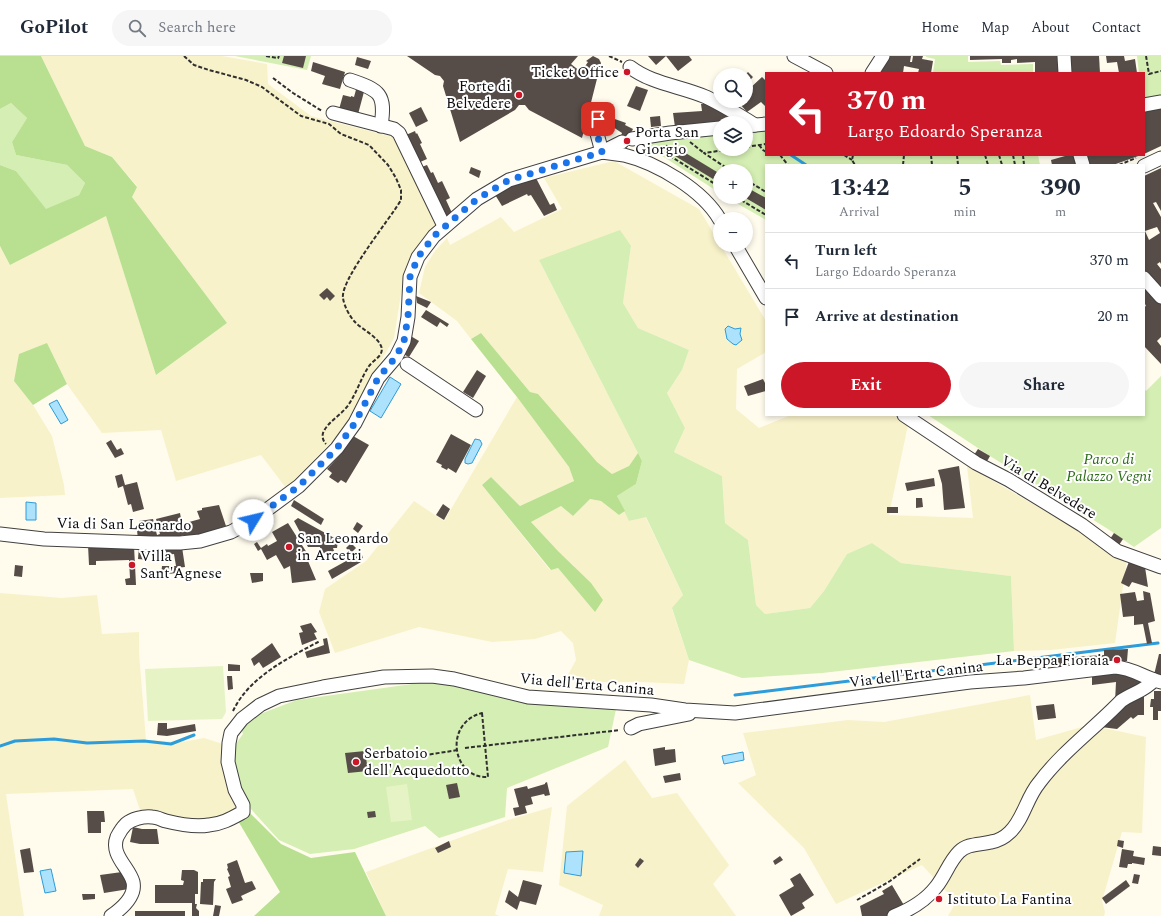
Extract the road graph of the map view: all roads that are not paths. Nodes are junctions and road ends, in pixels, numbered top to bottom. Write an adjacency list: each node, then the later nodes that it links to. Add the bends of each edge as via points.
1 (794, 56): 5 (street)
2 (883, 56): 6 (street)
3 (1064, 56): 7 (street)
4 (630, 67): 13 (street, via 664,84 707,97)
5 (824, 72)
6 (873, 72)
7 (1065, 72)
8 (350, 80): 14 (street, via 370,86 379,96 383,108)
9 (1161, 102): 10 (street)
10 (1145, 105)
11 (333, 113): 14 (street)
12 (598, 119): 16 (street, via 596,130)
13 (756, 125)
14 (381, 126): 20 (street, via 399,133)
15 (713, 129): 16 (street, Via di San Leonardo, via 627,141)
16 (602, 152): 19 (street, via 643,162 674,178 691,189); 20 (street, Via di San Leonardo, via 509,180 477,199)
17 (1161, 158): 18 (street)
18 (1140, 162)
19 (714, 212)
20 (444, 226): 25 (street, Via di San Leonardo, via 424,249 410,277)
21 (739, 252): 23 (street)
22 (1145, 279): 24 (street)
23 (765, 296)
24 (1161, 297)
25 (402, 361): 26 (street); 28 (street, Via di San Leonardo, via 378,378 355,423 334,451 299,486 253,520 231,532 200,541 152,544 44,539)
26 (476, 410)
27 (906, 416): 29 (street, Via di Belvedere, via 976,463 1082,525 1117,551)
28 (0, 534)
29 (1161, 567)
30 (1158, 681): 31 (street, Via dell'Erta Canina, via 1134,671 1115,667 970,682 735,713); 34 (street, Via dell'Erta Canina, via 1128,696 1056,764 1039,782 1017,824 1010,832 991,842 978,843 961,850 930,894)
31 (704, 711): 32 (street, Via dell'Erta Canina, via 639,724); 33 (street, Via dell'Erta Canina, via 528,697 432,676 384,677 279,696 242,719 231,733 228,762 236,790 244,805 243,812 223,823 207,826 152,817 132,820 125,825 116,840 116,851 133,882 132,889 129,899)
32 (631, 728)
33 (110, 916)
34 (894, 916)

